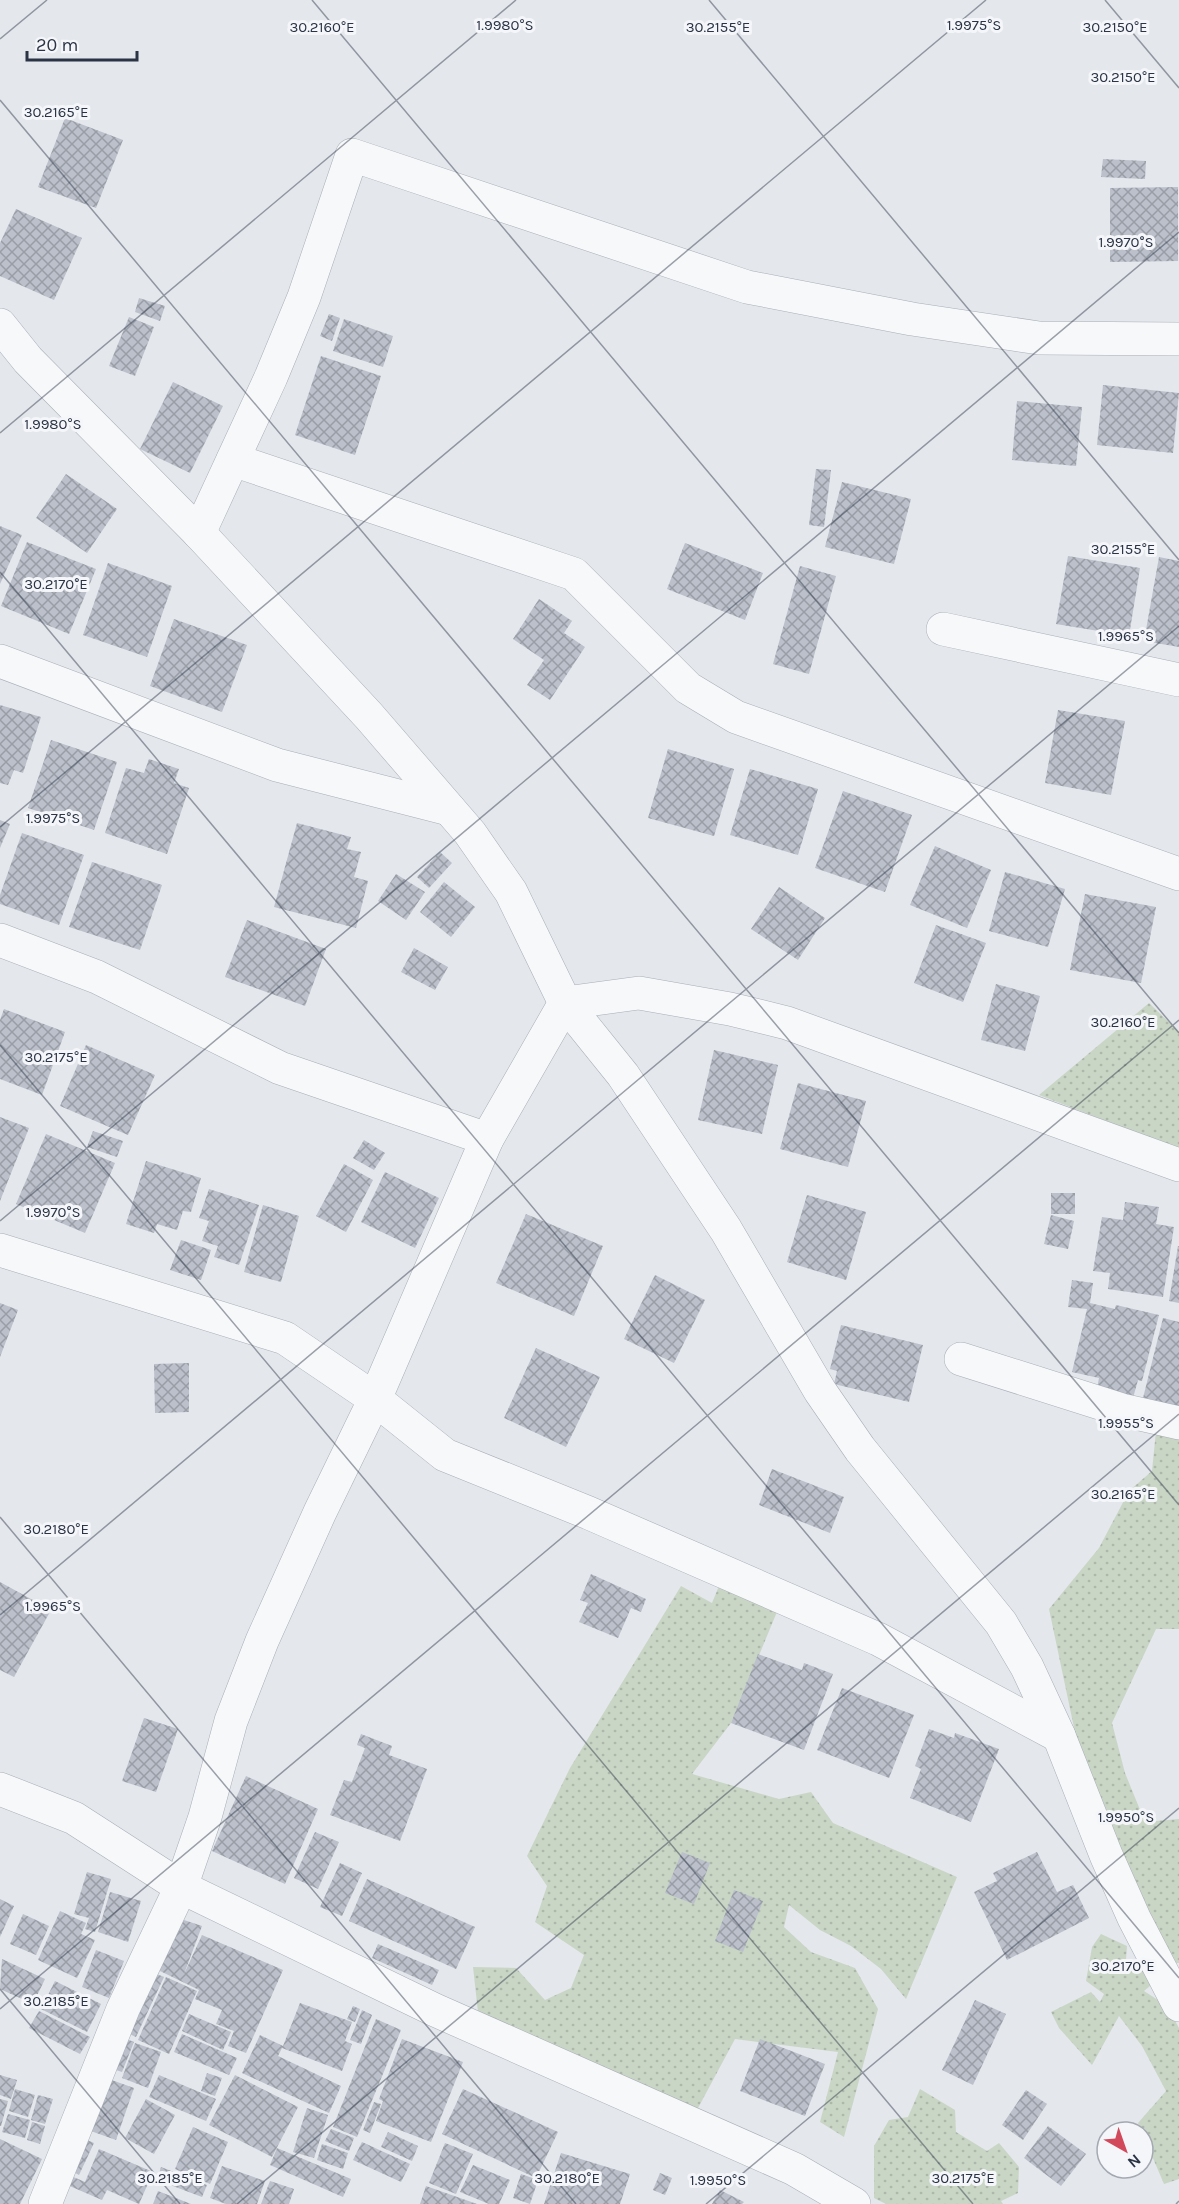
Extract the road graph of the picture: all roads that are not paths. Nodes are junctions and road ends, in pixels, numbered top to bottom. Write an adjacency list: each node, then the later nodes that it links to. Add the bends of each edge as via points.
1 (0, 325): 3 (street)
2 (1179, 339): 4 (street, via 1039,338 912,319 747,287 352,155 304,297)
3 (14, 354): 5 (street)
4 (233, 460): 5 (street); 10 (street, via 574,574 688,688 736,717)
5 (199, 533): 9 (street, via 369,716)
6 (943, 629): 8 (street)
7 (0, 661): 9 (street, via 277,765)
8 (1179, 680)
9 (449, 809): 12 (street, via 511,892)
10 (1179, 874)
11 (0, 940): 13 (street, via 97,977 280,1068)
12 (566, 1003): 13 (street); 14 (street, via 639,993 787,1023); 19 (street, via 636,1094 726,1230 820,1391 860,1449 1001,1623 1027,1667)
13 (487, 1139): 17 (street)
14 (1179, 1165)
15 (0, 1250): 17 (street, via 285,1338)
16 (961, 1359): 18 (street, via 1122,1410)
17 (375, 1399): 19 (street, via 446,1455 878,1639); 21 (street, via 262,1641 231,1721 206,1817)
18 (1179, 1423)
19 (1059, 1736): 22 (street, via 1106,1855)
20 (0, 1789): 21 (street, via 74,1818)
21 (181, 1887): 23 (street, via 123,2009); 24 (street, via 435,2010 794,2169)
22 (1179, 2005)
23 (45, 2204)
24 (854, 2204)

